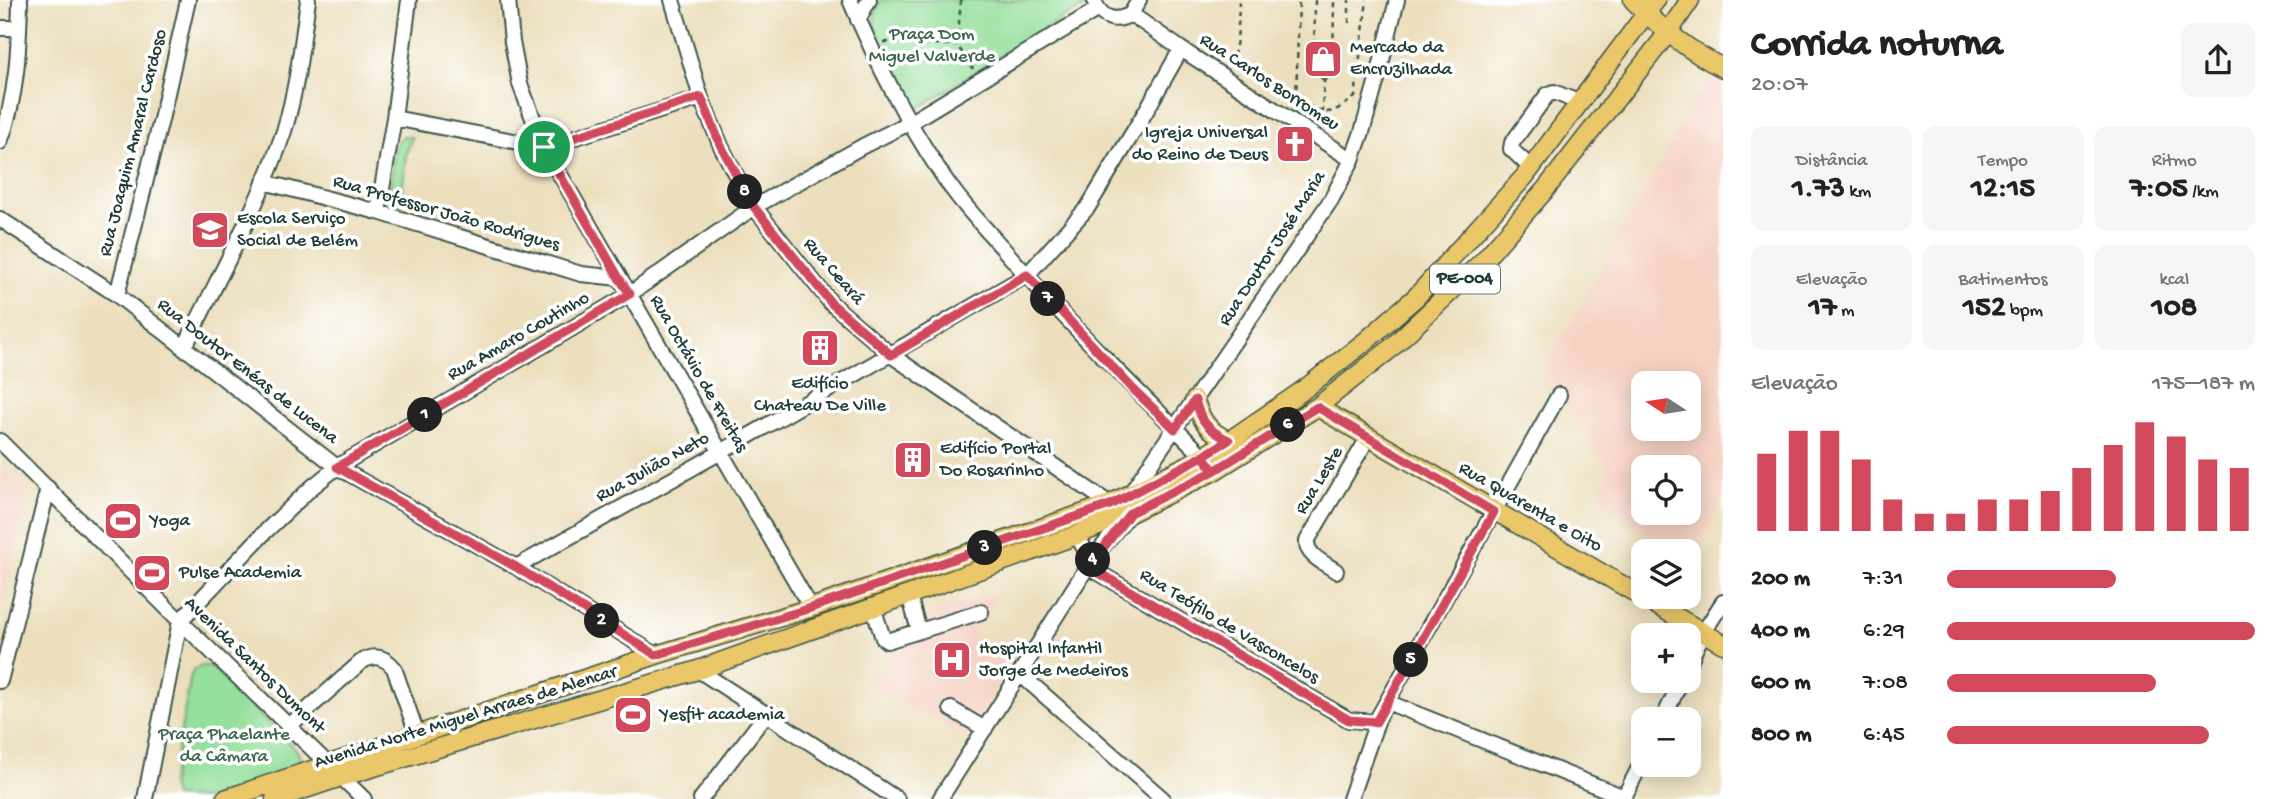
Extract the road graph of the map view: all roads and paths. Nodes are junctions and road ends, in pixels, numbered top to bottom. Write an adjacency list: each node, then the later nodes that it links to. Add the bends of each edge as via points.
1 (20, 0): 26 (street)
2 (188, 0): 55 (street, Rua Joaquim Amaral Cardoso)
3 (308, 0): 48 (street, via 284,130)
4 (409, 0): 41 (street)
5 (508, 0): 45 (street, Rua Octávio de Freitas, via 520,84)
6 (672, 0): 35 (street, Rua Ceará)
7 (850, 0): 23 (street)
8 (869, 0): 23 (street)
9 (961, 0): 29 (path)
10 (1139, 0): 22 (street)
11 (1239, 0): 32 (path, via 1234,57)
12 (1300, 0): 36 (path)
13 (1315, 0): 34 (path, via 1314,69)
14 (1334, 0): 34 (path, via 1333,73)
15 (1349, 0): 24 (path)
16 (1367, 0): 38 (path, via 1355,97 1336,111)
17 (1633, 0): 21 (main road)
18 (1690, 0): 27 (main road, Avenida Norte Miguel Arraes de Alencar / PE-004)
19 (1097, 4): 22 (street, via 1110,18); 33 (street, Rua Amaro Coutinho)
20 (1398, 5): 46 (street, Rua Doutor José Maria)
21 (1651, 7): 27 (main road); 37 (main road, Avenida Norte Miguel Arraes de Alencar / PE-004)
22 (1131, 14): 30 (street, Rua Carlos Borromeu)
23 (859, 20): 28 (street)
24 (1349, 23)
25 (0, 28): 26 (street)
26 (19, 28): 39 (street)
27 (1667, 34): 31 (main road); 60 (main road, Avenida Norte Miguel Arraes de Alencar / PE-004, via 1485,260 1389,350)
28 (867, 42): 29 (path); 42 (street)
29 (957, 45): 33 (path)
30 (1181, 49): 32 (street, Rua Carlos Borromeu); 52 (street, Rua Julião Neto, via 1087,206)
31 (1723, 68)
32 (1224, 77): 40 (street, Rua Carlos Borromeu)
33 (981, 80): 42 (street, Rua Amaro Coutinho)
34 (1324, 81): 38 (path)
35 (701, 97): 45 (street); 49 (street, Rua Ceará)
36 (1296, 99): 38 (path); 40 (path)
37 (1580, 103): 47 (main road, Avenida Norte Miguel Arraes de Alencar / PE-004); 47 (street, via 1554,92 1547,95 1512,143 1511,149)
38 (1323, 112): 43 (path)
39 (5, 115): 44 (street)
40 (1285, 117): 43 (street, Rua Carlos Borromeu)
41 (394, 118): 45 (street); 50 (street)
42 (909, 123): 49 (street, Rua Amaro Coutinho); 52 (street, via 965,205)
43 (1315, 135): 46 (street, Rua Carlos Borromeu)
44 (0, 142)
45 (544, 147): 53 (street, Rua Octávio de Freitas)
46 (1352, 160): 59 (street, Rua Doutor José Maria, via 1331,200)
47 (1531, 168): 63 (main road, Avenida Norte Miguel Arraes de Alencar / PE-004, via 1416,297 1313,382)
48 (264, 183): 50 (street, Rua Professor João Rodrigues); 56 (street)
49 (754, 207): 54 (street, Rua Amaro Coutinho); 57 (street, Rua Ceará, via 831,303)
50 (378, 212): 53 (street, Rua Professor João Rodrigues, via 581,274)
51 (0, 219): 55 (street, Rua Doutor Enéas de Lucena)
52 (1027, 275): 57 (street, Rua Julião Neto); 61 (street)
53 (619, 278): 54 (street, Rua Octávio de Freitas)
54 (630, 294): 65 (street, Rua Octávio de Freitas); 67 (street, Rua Amaro Coutinho)
55 (117, 295): 56 (street, Rua Doutor Enéas de Lucena)
56 (184, 349): 67 (street, Rua Doutor Enéas de Lucena)
57 (891, 355): 65 (street, Rua Julião Neto); 71 (street, Rua Ceará)
58 (1559, 395): 72 (street)
59 (1195, 400): 61 (street, Rua Doutor José Maria); 63 (main road, via 1205,426)
60 (1317, 407): 62 (main road, Rua Quarenta e Oito); 68 (main road, Avenida Norte Miguel Arraes de Alencar / PE-004)
61 (1175, 429): 66 (street); 70 (street, Rua Doutor José Maria)
62 (1368, 438): 72 (main road, Rua Quarenta e Oito); 76 (street, Rua Leste, via 1307,541 1310,553)
63 (1229, 440): 66 (main road, Avenida Norte Miguel Arraes de Alencar / PE-004)
64 (0, 441): 69 (street, Avenida Santos Dumont)
65 (722, 452): 75 (street, Rua Julião Neto); 80 (street, Rua Octávio de Freitas)
66 (1203, 456): 68 (street); 70 (main road, Avenida Norte Miguel Arraes de Alencar / PE-004)
67 (337, 467): 75 (street, Rua Doutor Enéas de Lucena); 82 (street, Rua Amaro Coutinho, via 265,531)
68 (1214, 471): 70 (main road, Avenida Norte Miguel Arraes de Alencar / PE-004)
69 (48, 488): 82 (street, Avenida Santos Dumont); 90 (street)
70 (1129, 504): 71 (main road, Avenida Norte Miguel Arraes de Alencar / PE-004); 73 (main road, Avenida Norte Miguel Arraes de Alencar / PE-004); 74 (street, Rua Doutor José Maria)
71 (1110, 505): 80 (main road, Avenida Norte Miguel Arraes de Alencar / PE-004)
72 (1494, 512): 84 (main road, Rua Quarenta e Oito); 91 (street)
73 (1077, 535): 74 (street); 77 (main road, Avenida Norte Miguel Arraes de Alencar / PE-004)
74 (1090, 564): 89 (street, Rua Doutor José Maria); 94 (street, Rua Teófilo de Vasconcelos)
75 (516, 567): 87 (street, Rua Doutor Enéas de Lucena)
76 (1336, 571)
77 (909, 595): 79 (main road, Avenida Norte Miguel Arraes de Alencar / PE-004); 83 (street)
78 (1723, 602): 84 (street)
79 (873, 607): 83 (street, via 887,641); 88 (main road, Avenida Norte Miguel Arraes de Alencar / PE-004)
80 (811, 608): 87 (main road, Avenida Norte Miguel Arraes de Alencar / PE-004)
81 (981, 612): 83 (street)
82 (180, 621): 96 (street, Avenida Santos Dumont); 104 (street)
83 (919, 631)
84 (1703, 633): 85 (street); 86 (main road, Rua Quarenta e Oito)
85 (1701, 637)
86 (1723, 644)
87 (656, 655): 98 (main road, Avenida Norte Miguel Arraes de Alencar / PE-004)
88 (698, 670): 93 (street); 101 (main road, Avenida Norte Miguel Arraes de Alencar / PE-004)
89 (1020, 674): 97 (street, Rua Doutor José Maria); 111 (street)
90 (0, 681)
91 (1387, 702): 95 (street); 103 (street)
92 (951, 709): 97 (street)
93 (767, 713): 108 (street); 109 (street)
94 (1349, 720): 95 (street, Rua Teófilo de Vasconcelos); 99 (street, Rua Teófilo de Vasconcelos)
95 (1376, 722): 99 (street)
96 (289, 726): 98 (street, via 360,662 378,656 394,668); 100 (street, Avenida Santos Dumont)
97 (985, 729): 110 (street, Rua Doutor José Maria)
98 (417, 734): 100 (main road, Avenida Norte Miguel Arraes de Alencar / PE-004)
99 (1367, 746): 112 (street)
100 (327, 764): 101 (street, Avenida Santos Dumont); 105 (main road, Avenida Norte Miguel Arraes de Alencar / PE-004)
101 (341, 777): 106 (main road, Avenida Norte Miguel Arraes de Alencar / PE-004); 107 (street, Avenida Santos Dumont)
102 (1634, 777): 103 (street)
103 (1624, 798)
104 (145, 799)
105 (225, 799)
106 (275, 799)
107 (364, 799)
108 (702, 799)
109 (897, 799)
110 (940, 799)
111 (1163, 799)
112 (1350, 799)

